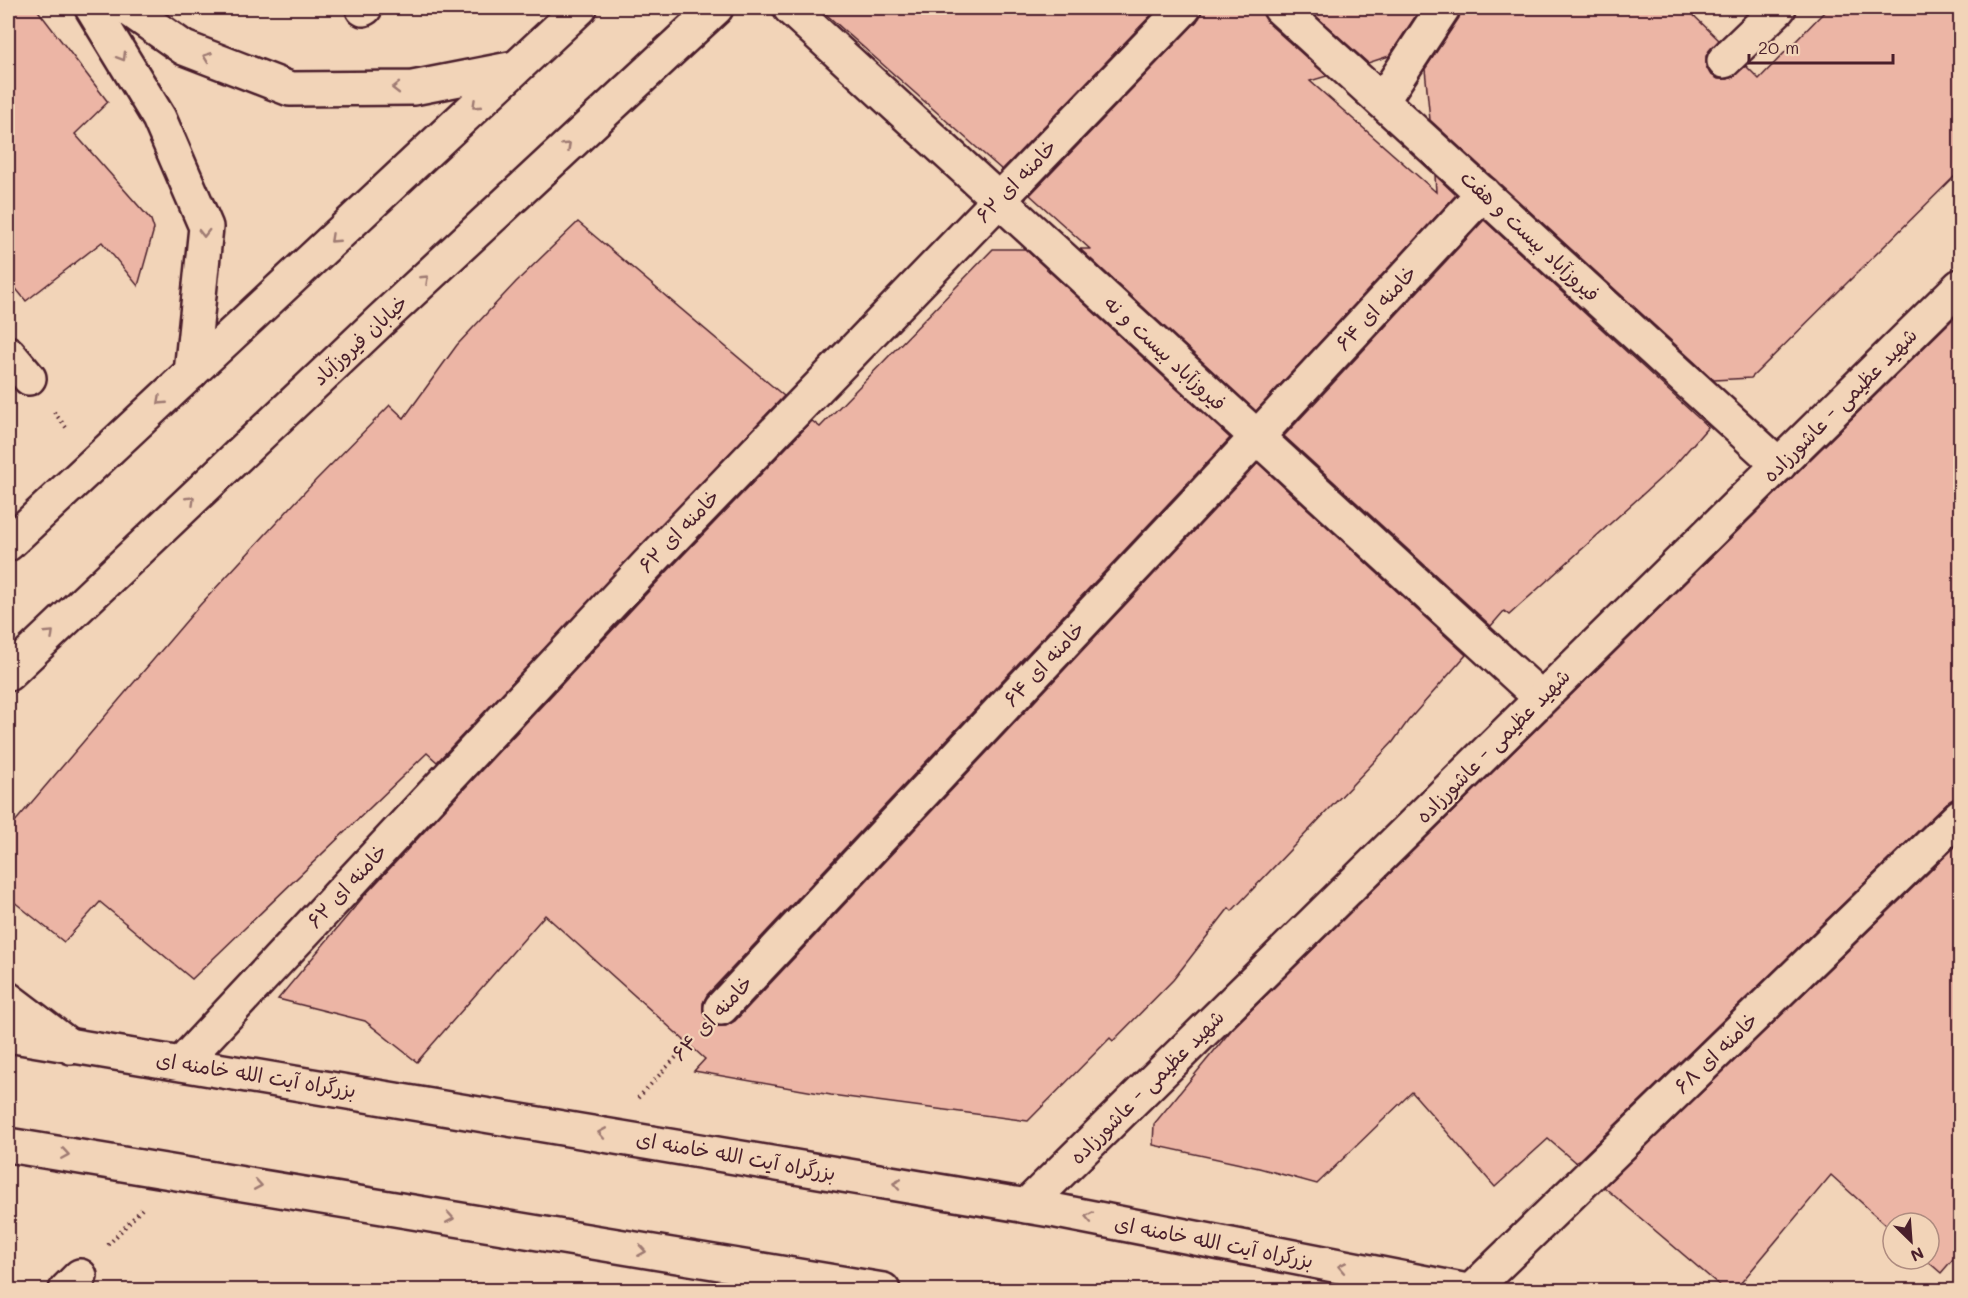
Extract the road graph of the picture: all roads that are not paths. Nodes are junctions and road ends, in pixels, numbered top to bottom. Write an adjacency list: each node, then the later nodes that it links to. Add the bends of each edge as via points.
1 (92, 8): 17 (main road, one-way to 17, via 159,118 206,226)
2 (127, 8): 11 (main road, one-way to 2, via 413,88 290,89 184,48)
3 (580, 8): 11 (main road)
4 (716, 8): 22 (main road, خیابان فیروزآباد, one-way to 4)
5 (790, 8): 14 (main road, فیروزآباد بیست و نه)
6 (1184, 8): 14 (main road, خامنه ای ۶۲)
7 (1280, 8): 12 (main road, فیروزآباد بیست و هفت)
8 (1443, 8): 12 (main road)
9 (1779, 8): 10 (main road)
10 (1724, 61)
11 (516, 68): 17 (main road, one-way to 17)
12 (1383, 101): 13 (main road, فیروزآباد بیست و هفت)
13 (1483, 193): 19 (main road, خامنه ای ۶۴); 20 (main road, فیروزآباد بیست و هفت)
14 (999, 199): 19 (main road, فیروزآباد بیست و نه); 29 (main road, خامنه ای ۶۲, via 647,565)
15 (1960, 286): 20 (main road, شهید عظیمی - عاشورزاده)
16 (8, 353): 18 (main road)
17 (191, 373): 21 (main road, one-way to 21)
18 (29, 378)
19 (1257, 437): 23 (main road, فیروزآباد بیست و نه); 26 (main road, خامنه ای ۶۴)
20 (1779, 465): 23 (main road, شهید عظیمی - عاشورزاده)
21 (8, 544)
22 (8, 674)
23 (1541, 698): 31 (main road, شهید عظیمی - عاشورزاده)
24 (1960, 816): 34 (main road, خامنه ای ۶۸)
25 (8, 999): 28 (main road)
26 (722, 1008)
27 (8, 1035): 28 (main road, بزرگراه آیت الله خامنه ای)
28 (71, 1047): 29 (main road, بزرگراه آیت الله خامنه ای)
29 (183, 1062): 31 (main road, بزرگراه آیت الله خامنه ای, one-way to 29)
30 (8, 1144): 32 (main road, one-way to 32)
31 (1026, 1206): 33 (main road, بزرگراه آیت الله خامنه ای, one-way to 31)
32 (883, 1290)
33 (1462, 1290)
34 (1472, 1290)

